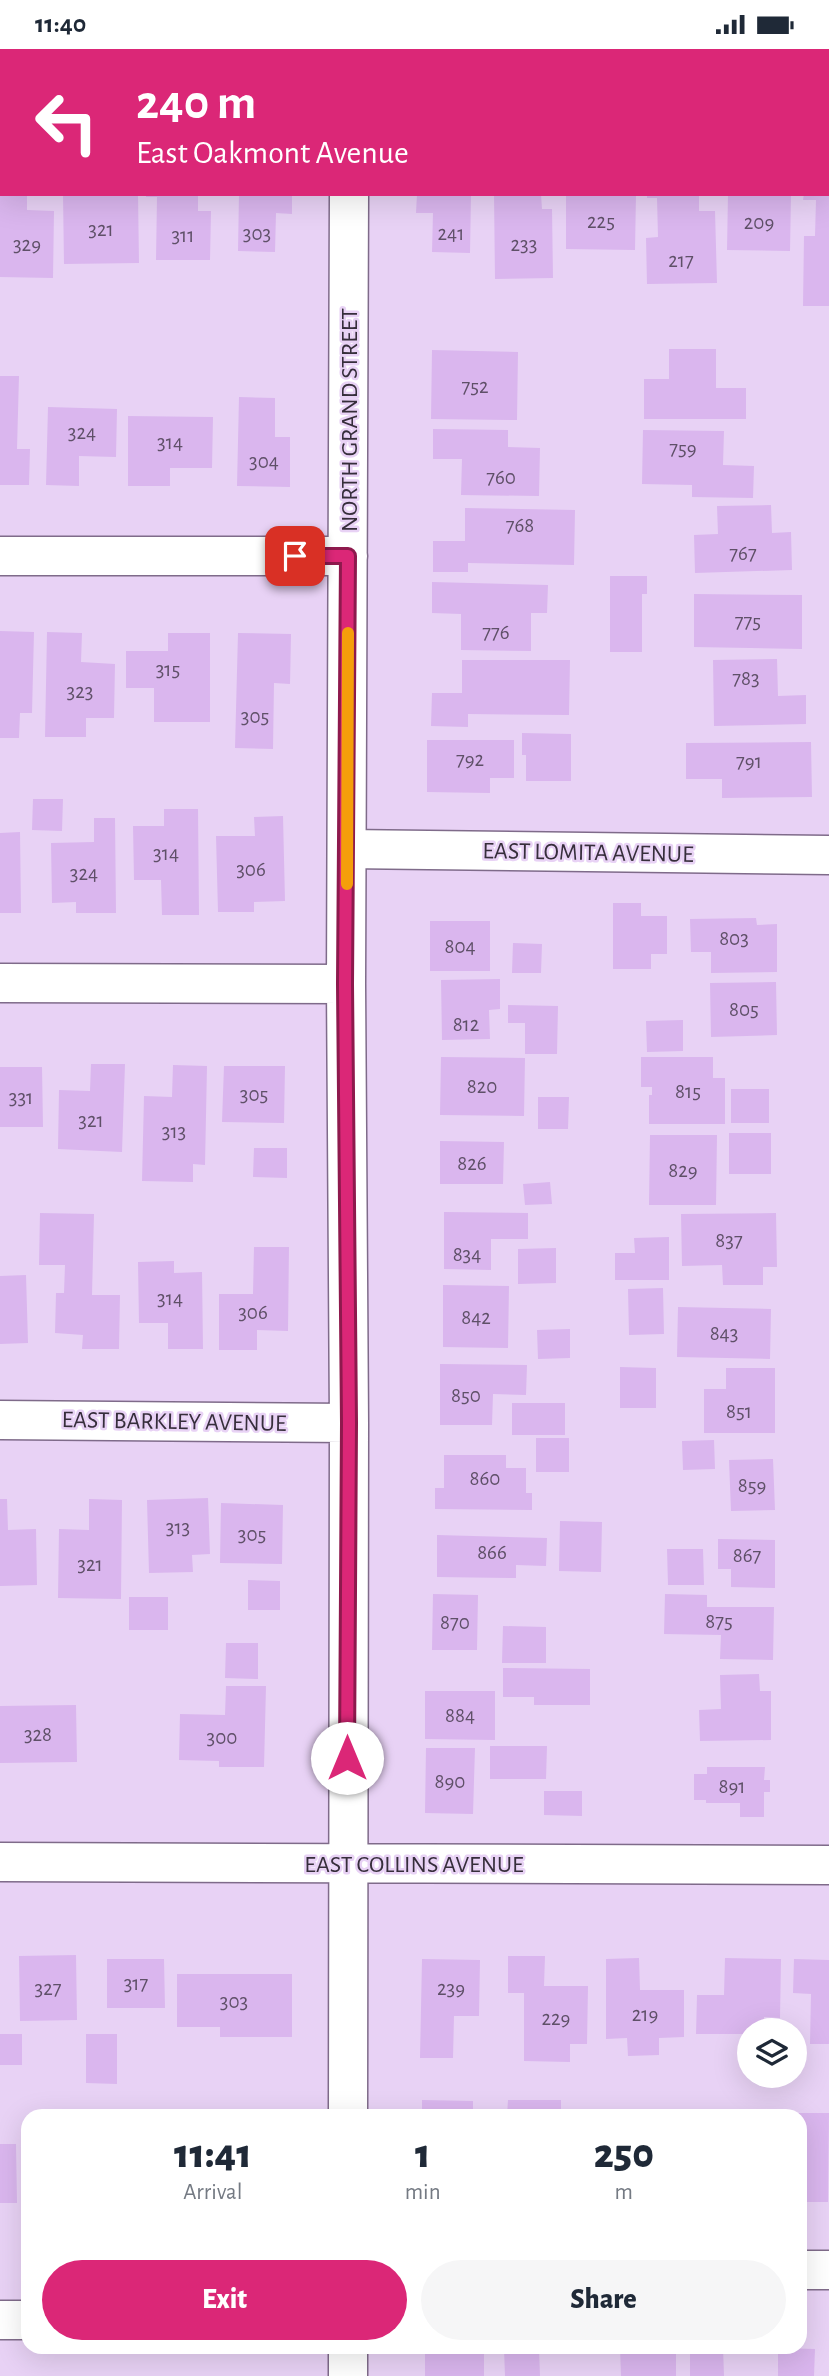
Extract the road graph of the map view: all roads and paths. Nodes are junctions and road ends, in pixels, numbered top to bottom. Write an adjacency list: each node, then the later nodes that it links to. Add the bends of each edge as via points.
1 (349, 196): 3 (street, NORTH GRAND STREET)
2 (0, 556): 3 (street)
3 (348, 556): 4 (street, NORTH GRAND STREET)
4 (347, 849): 5 (street, EAST LOMITA AVENUE); 7 (street, NORTH GRAND STREET)
5 (829, 855)
6 (0, 983): 7 (street)
7 (345, 984): 9 (street, NORTH GRAND STREET)
8 (0, 1420): 9 (street, EAST BARKLEY AVENUE)
9 (349, 1423): 11 (street, NORTH GRAND STREET)
10 (0, 1862): 11 (street, EAST COLLINS AVENUE)
11 (346, 1865): 12 (street, EAST COLLINS AVENUE); 13 (street, NORTH GRAND STREET)
12 (829, 1865)
13 (348, 2109)
14 (807, 2270): 15 (street)
15 (829, 2270)
16 (0, 2320): 17 (street)
17 (21, 2320)
18 (348, 2354): 19 (street)
19 (348, 2376)

